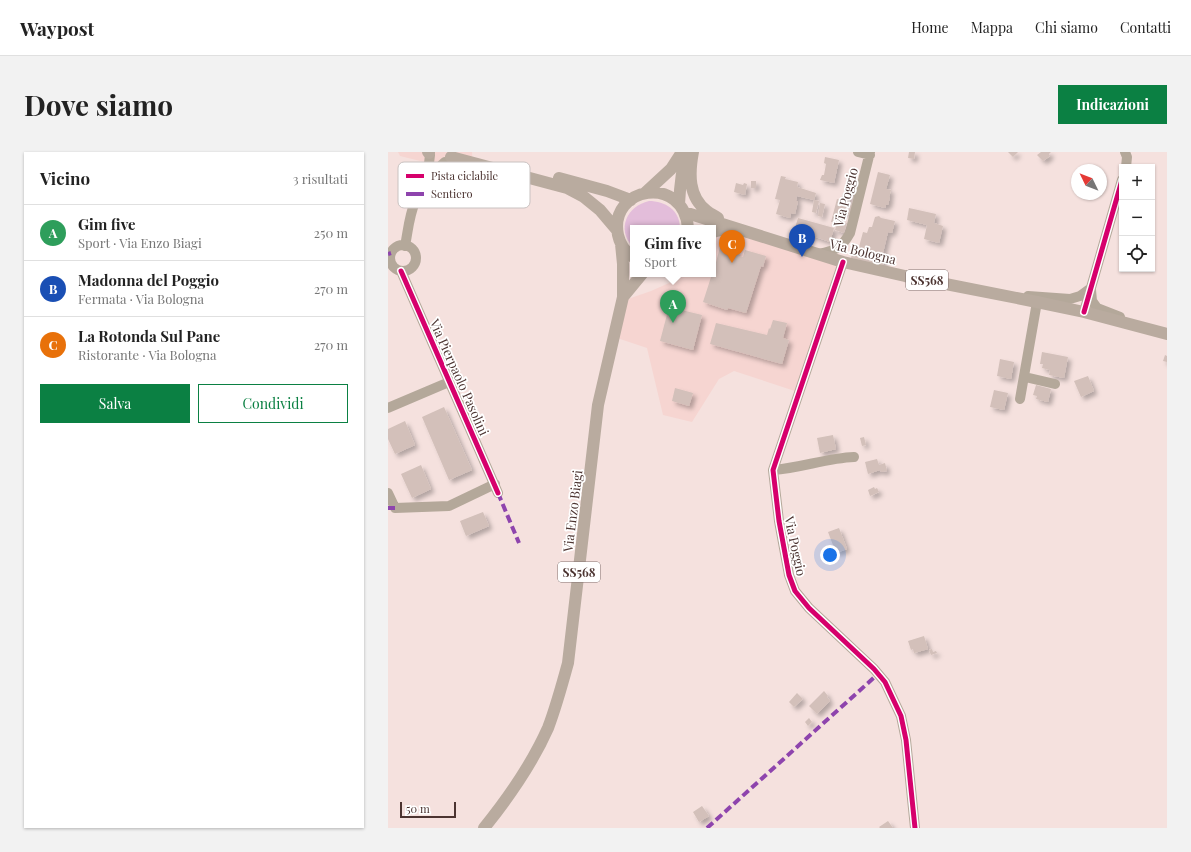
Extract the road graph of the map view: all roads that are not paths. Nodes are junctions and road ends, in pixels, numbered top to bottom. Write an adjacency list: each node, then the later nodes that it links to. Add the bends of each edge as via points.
1 (466, 152): 11 (main road)
2 (682, 152): 16 (main road, via 671,170)
3 (686, 152): 19 (main road, via 680,182)
4 (693, 152): 21 (main road, via 690,178 692,191 706,211)
5 (858, 152): 8 (street)
6 (1125, 152): 12 (street)
7 (429, 153): 9 (street, via 437,162)
8 (870, 153): 27 (street, Via Poggio, via 850,233 844,243 835,250)
9 (450, 157): 10 (main road)
10 (470, 162)
11 (502, 162)
12 (1126, 164)
13 (530, 170): 17 (main road)
14 (530, 178): 22 (main road, via 567,188 584,197 600,210)
15 (1119, 190): 31 (street)
16 (645, 193): 17 (main road, SS568); 19 (main road, Via Bologna / SS568, via 664,194)
17 (631, 200): 22 (main road, SS568, via 618,218)
18 (413, 208): 25 (street)
19 (682, 208): 20 (main road); 21 (main road, Via Bologna / SS568)
20 (688, 225)
21 (732, 226): 23 (main road); 27 (main road, Via Bologna / SS568)
22 (617, 230): 24 (main road, SS568)
23 (716, 231)
24 (621, 244): 26 (main road, SS568); 33 (main road, Via Enzo Biagi / SS568)
25 (406, 246): 29 (street, via 415,254 415,262 409,269); 29 (street, via 401,245 393,249 390,257 394,267)
26 (630, 254)
27 (818, 254): 28 (main road, Via Bologna / SS568)
28 (843, 262): 32 (main road, Via Bologna / SS568); 43 (street, Via Poggio)
29 (401, 271): 38 (street, Via Pierpaolo Pasolini)
30 (640, 277): 33 (main road, Via Enzo Biagi / SS568)
31 (1091, 288): 32 (street, via 1070,299); 35 (street); 36 (street, via 1092,302 1097,308)
32 (1008, 295): 34 (main road, Via Bologna / SS568)
33 (623, 297): 45 (main road, Via Enzo Biagi / SS568, via 598,405 568,664 548,728 538,748 505,802)
34 (1037, 302): 35 (main road, Via Bologna / SS568); 37 (street)
35 (1084, 312): 36 (main road, Via Bologna / SS568)
36 (1163, 333)
37 (1025, 377): 39 (street); 40 (street)
38 (449, 382): 41 (street); 44 (street, Via Pierpaolo Pasolini, via 496,489 449,506 395,508)
39 (1055, 384)
40 (1020, 399)
41 (388, 408)
42 (854, 457): 43 (street)
43 (773, 470): 46 (street, Via Poggio, via 779,521 789,575 795,591 809,608 874,669 885,682 901,716)
44 (388, 493)
45 (484, 828)
46 (915, 828)

